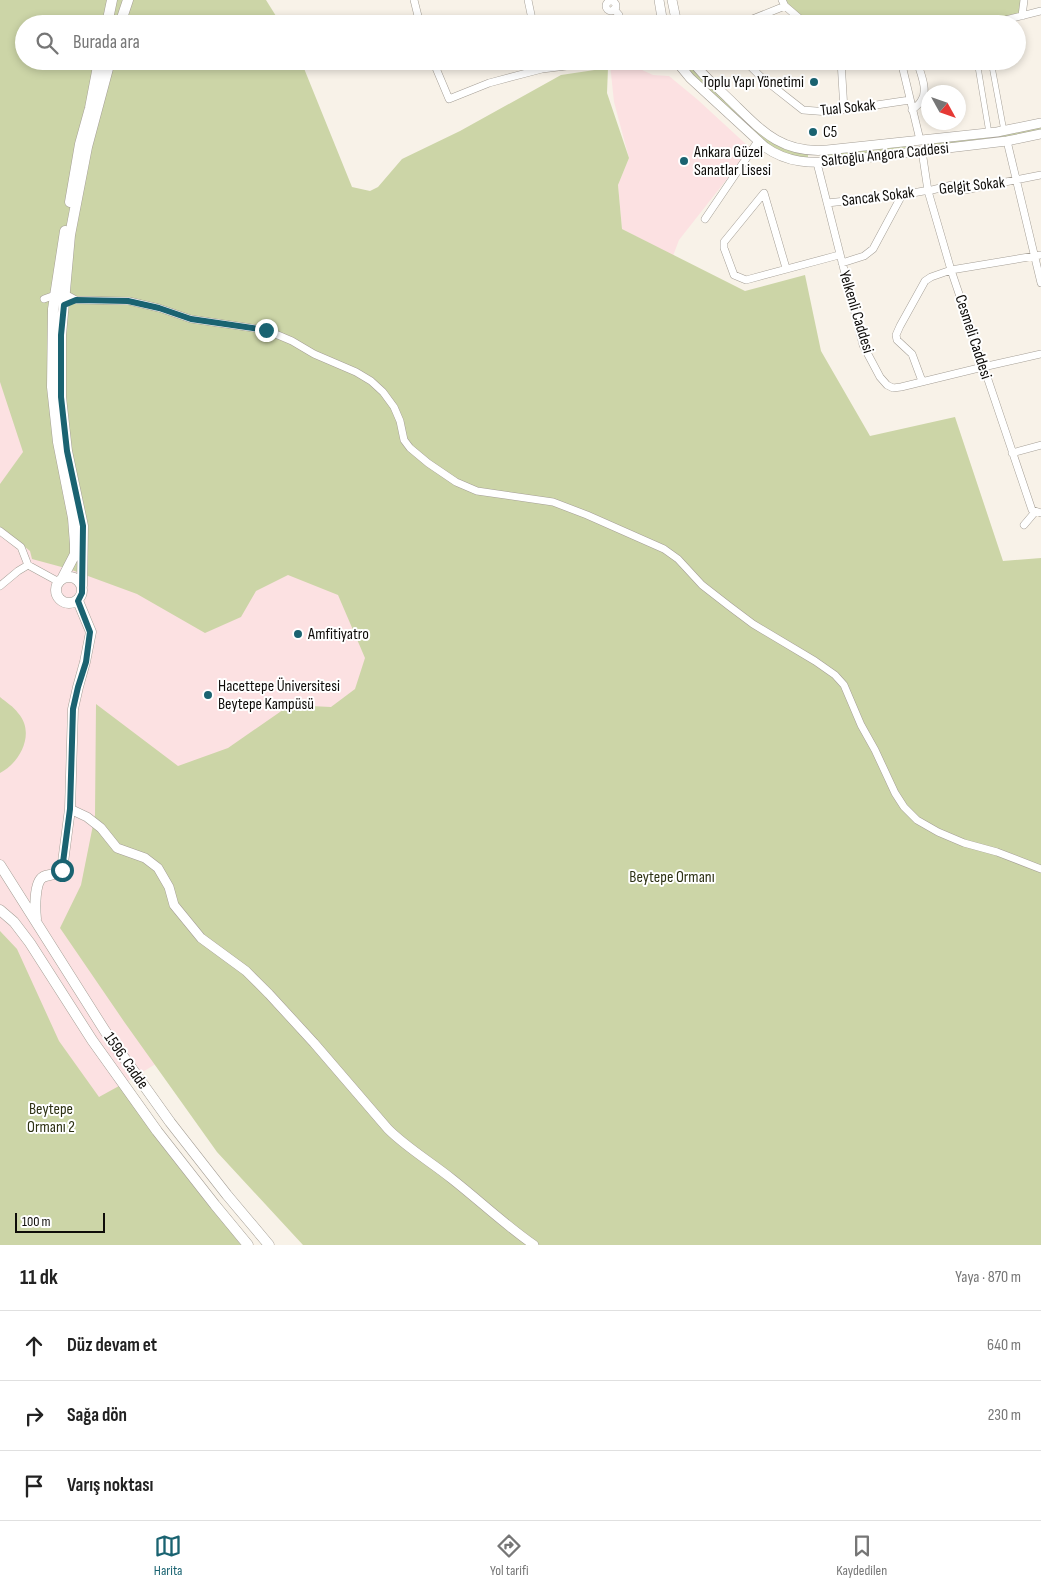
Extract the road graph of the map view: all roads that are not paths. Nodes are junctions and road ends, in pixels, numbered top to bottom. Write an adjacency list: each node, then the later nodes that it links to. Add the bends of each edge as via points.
1 (112, 0): 11 (main road)
2 (128, 0): 12 (main road)
3 (414, 0): 13 (street)
4 (528, 0): 14 (street)
5 (658, 0): 16 (street)
6 (672, 0): 17 (street)
7 (1024, 0): 20 (street)
8 (783, 3): 18 (street); 19 (street)
9 (614, 9): 15 (street)
10 (1041, 11): 21 (street)
11 (109, 15)
12 (123, 15)
13 (418, 15)
14 (531, 15)
15 (619, 15)
16 (661, 15)
17 (675, 15)
18 (758, 15)
19 (796, 15)
20 (1022, 15)
21 (1026, 15)
22 (97, 70): 58 (main road, via 80,144 59,263)
23 (108, 70): 58 (main road, via 87,147)
24 (437, 70): 25 (street, via 449,99 488,83)
25 (542, 70)
26 (683, 70): 42 (street, Saltoğlu Angora Caddesi)
27 (701, 70): 44 (street, Saltoğlu Angora Caddesi, via 771,138 793,148)
28 (754, 70): 35 (street, Tual Sokak, via 803,110)
29 (842, 70): 35 (street)
30 (903, 70): 34 (street)
31 (919, 70): 36 (street, via 924,96)
32 (978, 70): 39 (street)
33 (992, 70): 38 (street)
34 (910, 100): 35 (street, Tual Sokak); 36 (street)
35 (844, 110)
36 (912, 110): 41 (street)
37 (1041, 123): 38 (street, Saltoğlu Angora Caddesi)
38 (1004, 131): 39 (street, Saltoğlu Angora Caddesi)
39 (989, 133): 41 (street, Saltoğlu Angora Caddesi)
40 (1041, 134): 43 (street, Saltoğlu Angora Caddesi)
41 (920, 140): 44 (street, Saltoğlu Angora Caddesi); 45 (street)
42 (758, 141): 46 (street, Saltoğlu Angora Caddesi, via 784,157); 52 (street)
43 (1007, 141): 45 (street, Saltoğlu Angora Caddesi); 48 (street)
44 (818, 151): 46 (street)
45 (922, 151): 46 (street, Saltoğlu Angora Caddesi); 49 (street, Cesmeli Caddesi)
46 (817, 163): 51 (street)
47 (1041, 175): 48 (street, Gelgit Sokak)
48 (1016, 181): 49 (street, Gelgit Sokak, via 965,190 952,185); 53 (street)
49 (928, 190): 50 (street, Sancak Sokak); 56 (street, Cesmeli Caddesi)
50 (902, 195): 51 (street, Sancak Sokak); 54 (street, via 873,248 864,256)
51 (827, 203): 54 (street)
52 (705, 218)
53 (1038, 256): 56 (street); 57 (street)
54 (841, 259): 55 (street); 61 (street, Yelkenli Caddesi, via 863,345 880,377 893,388)
55 (786, 268): 55 (street, via 766,202 764,193 728,236 724,248 734,275 740,279)
56 (951, 270): 60 (street, Cesmeli Caddesi); 61 (street, via 931,276 924,282 896,336 912,354)
57 (1041, 283)
58 (59, 299): 68 (main road, via 53,396 75,544 75,554); 70 (main road, via 61,397 67,451 83,526); 74 (street, via 128,301 191,319 266,330 371,381 394,407 404,440 410,448 456,482 477,491 553,502 664,549 702,585 753,624 835,675 844,685 895,794 917,820 964,843)
59 (1041, 354): 60 (street, Yelkenli Caddesi)
60 (983, 366): 61 (street, Yelkenli Caddesi); 63 (street, Cesmeli Caddesi)
61 (922, 381)
62 (1041, 445): 63 (street)
63 (1012, 453): 64 (street, Cesmeli Caddesi, via 1032,510)
64 (1038, 512): 65 (street)
65 (1024, 525)
66 (0, 530): 67 (street, via 21,547)
67 (28, 565): 68 (street); 69 (street)
68 (61, 580): 70 (main road, via 75,578); 71 (main road, via 56,590 58,598 70,604)
69 (0, 586)
70 (82, 586): 71 (main road)
71 (78, 601): 72 (main road, via 90,632 86,662 73,709)
72 (70, 809): 76 (main road, via 62,870 42,878 39,884 35,907); 79 (street, via 101,828 117,848 145,858 158,868 174,905 201,938 246,971 269,994 396,1138 452,1178)
73 (0, 865): 76 (main road, 1596. Cadde)
74 (1041, 868)
75 (0, 910): 77 (main road, 1596. Cadde, via 30,943 92,1040 157,1132)
76 (37, 922): 78 (main road, 1596. Cadde, via 105,1031 170,1122)
77 (248, 1245)
78 (270, 1245)
79 (534, 1245)

